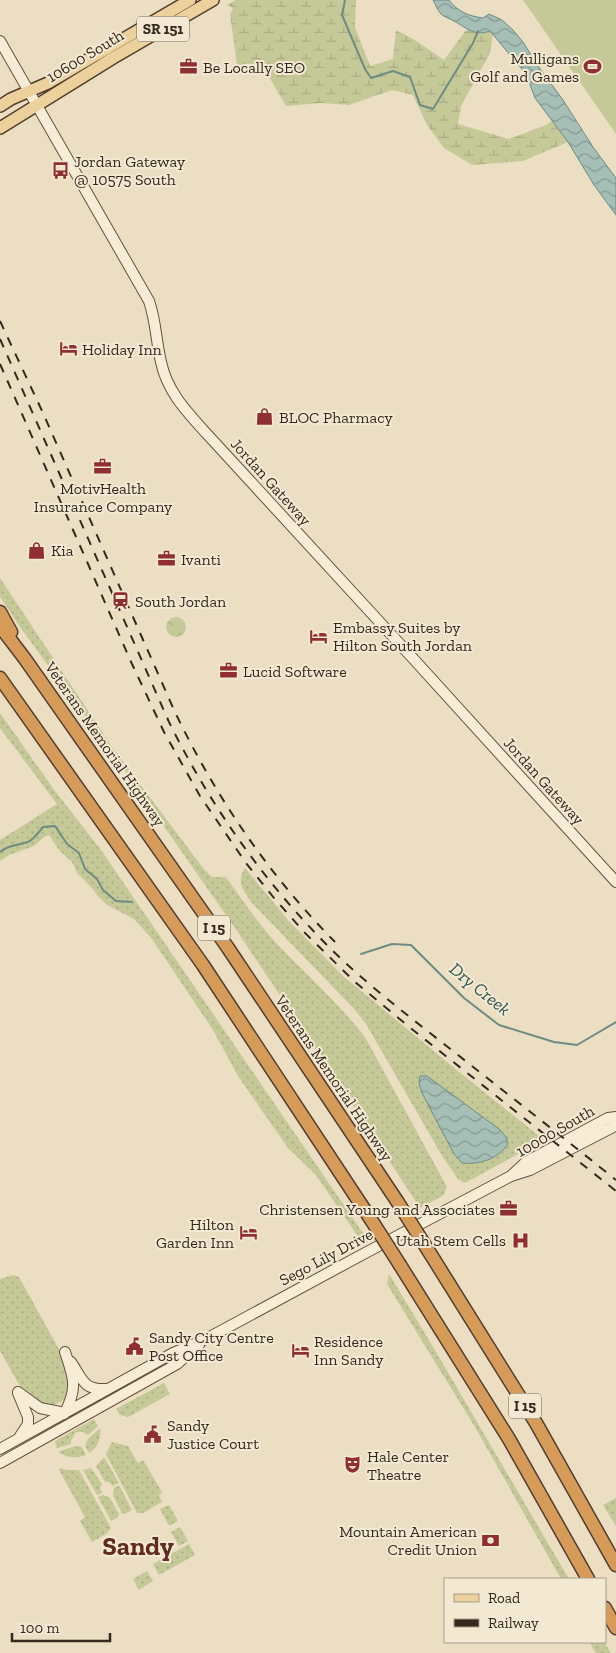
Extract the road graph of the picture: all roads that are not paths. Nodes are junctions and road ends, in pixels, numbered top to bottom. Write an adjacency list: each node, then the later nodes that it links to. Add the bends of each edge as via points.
1 (190, 0): 4 (main road, 10600 South / SR 151)
2 (213, 0): 5 (main road, 10600 South / SR 151)
3 (0, 40): 4 (main road, Jordan Gateway)
4 (30, 91): 5 (main road, Jordan Gateway); 6 (main road, 10600 South / SR 151)
5 (37, 104): 7 (main road, 10600 South / SR 151); 14 (main road, Jordan Gateway, via 149,300 163,371 182,407)
6 (0, 106)
7 (0, 128)
8 (0, 612): 10 (highway)
9 (0, 626): 10 (highway, Veterans Memorial Highway / I 15)
10 (25, 659): 27 (highway, Veterans Memorial Highway / I 15, bridge, via 228,948 397,1201 536,1423)
11 (0, 678): 13 (highway, I 15)
12 (0, 690): 13 (highway)
13 (44, 740): 28 (highway, I 15, bridge, via 203,965 370,1218 509,1439)
14 (616, 882)
15 (616, 1117): 17 (main road, 10000 South, via 608,1118 533,1158)
16 (616, 1123): 17 (main road, 10000 South, via 530,1170)
17 (511, 1176): 18 (main road, 10000 South)
18 (461, 1203): 19 (main road, Sego Lily Drive)
19 (206, 1339): 20 (main road, Sego Lily Drive, via 172,1353); 22 (main road, Sego Lily Drive, via 177,1364)
20 (108, 1389): 21 (main road, Sego Lily Drive); 21 (main road, via 94,1389 86,1385 65,1352 74,1384)
21 (64, 1413): 22 (main road); 23 (main road); 24 (main road, Sego Lily Drive); 24 (main road, via 40,1408 18,1392 28,1424)
22 (90, 1413): 23 (main road, Sego Lily Drive)
23 (49, 1436): 26 (main road, Sego Lily Drive)
24 (17, 1439): 25 (main road, Sego Lily Drive)
25 (0, 1449)
26 (0, 1462)
27 (616, 1565)
28 (587, 1578)
29 (606, 1610): 30 (highway)
30 (616, 1628)

